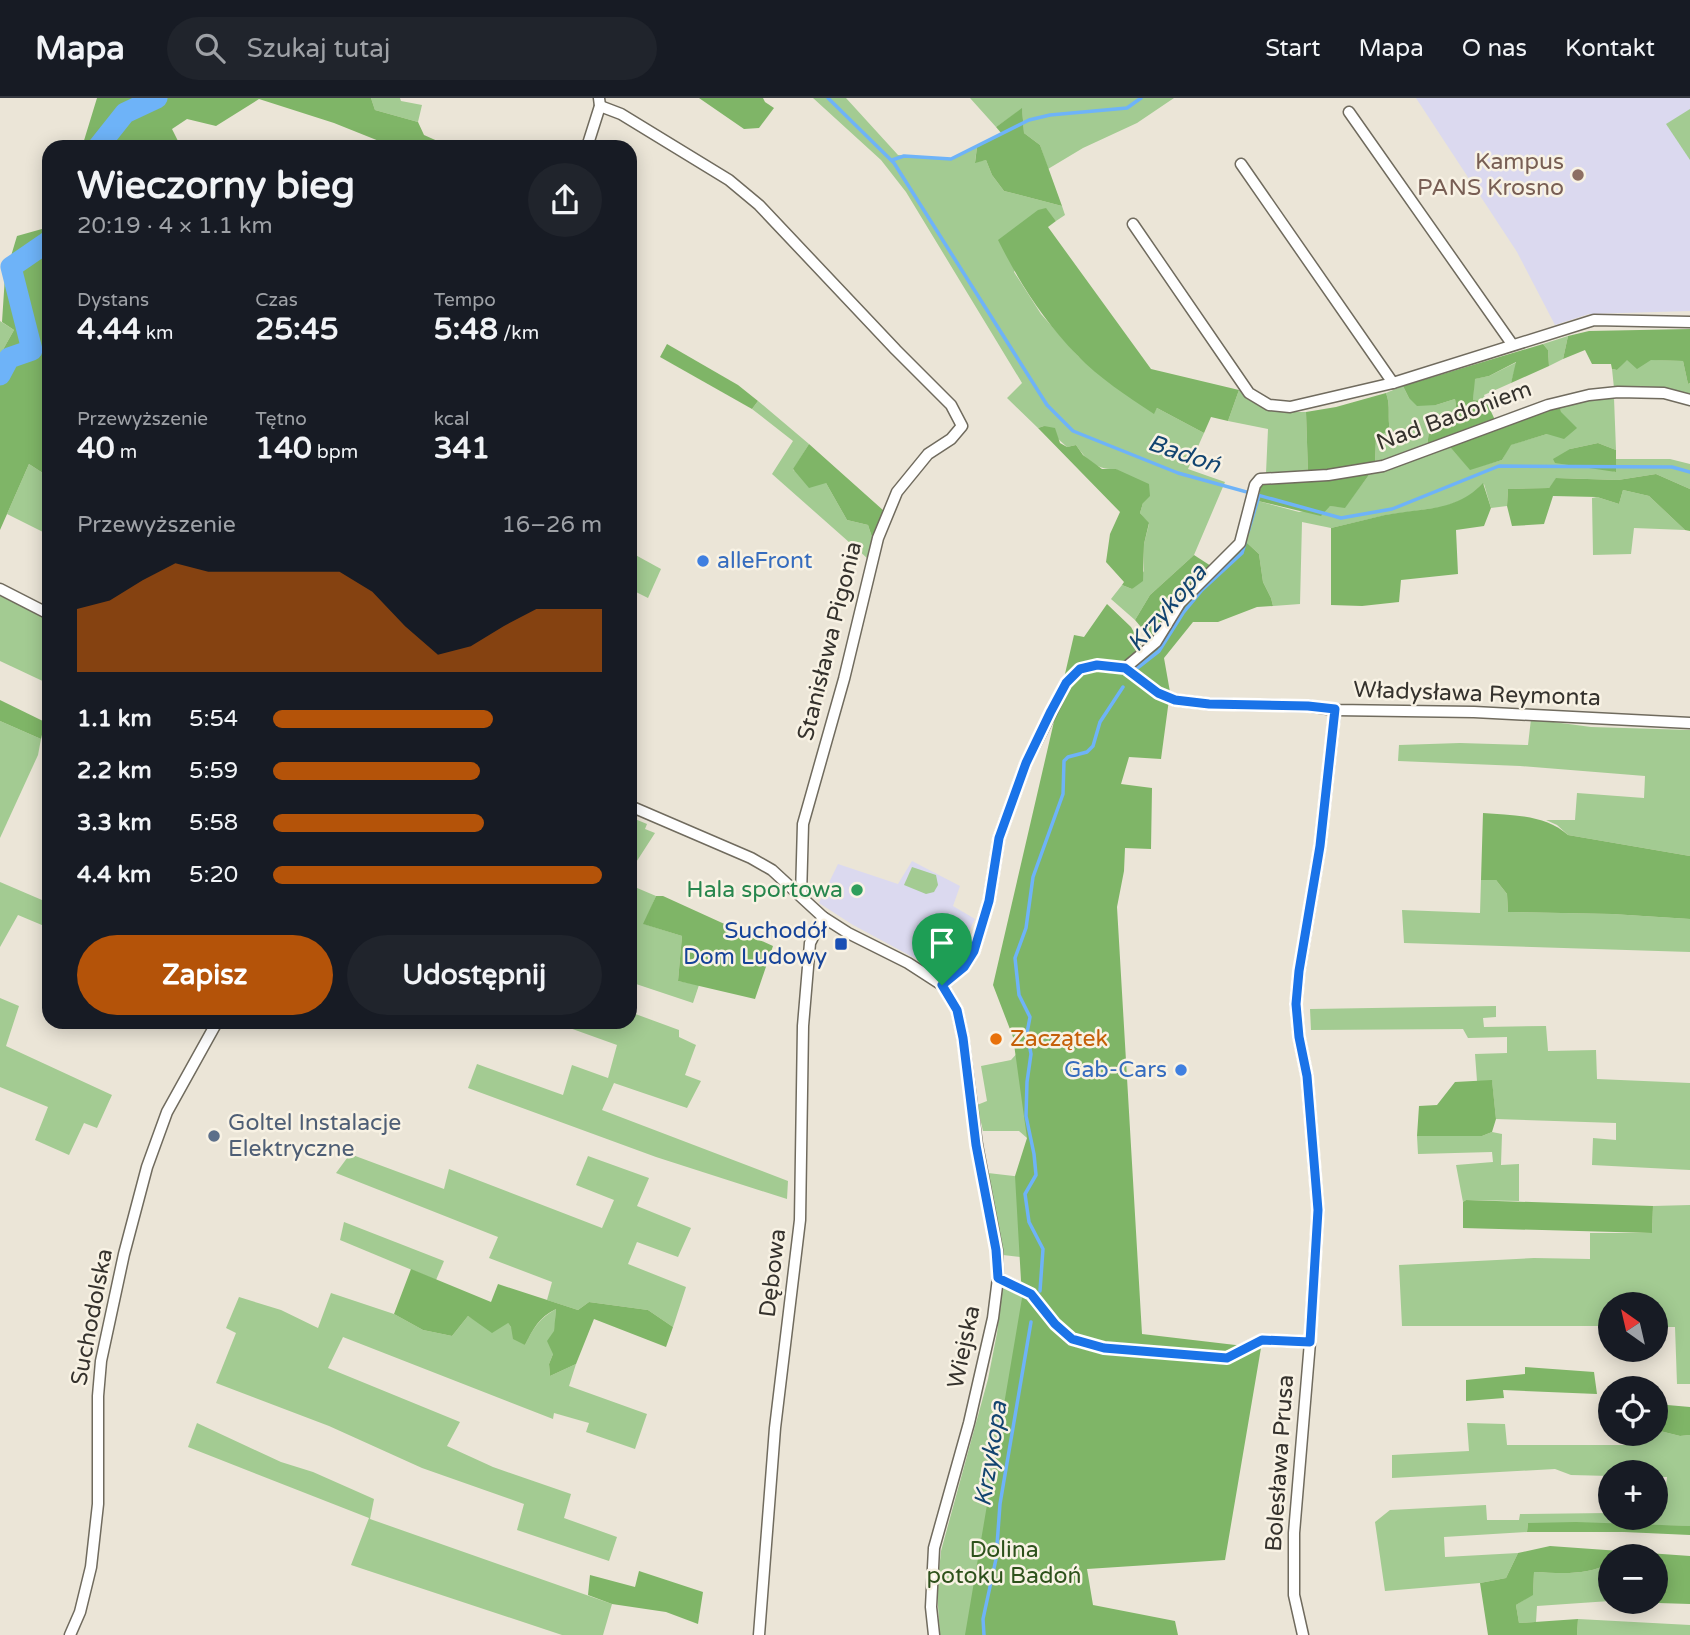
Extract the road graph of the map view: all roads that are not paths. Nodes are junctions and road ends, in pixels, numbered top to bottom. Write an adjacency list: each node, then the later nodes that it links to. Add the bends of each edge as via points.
1 (599, 102): 3 (street); 16 (street, Stanisława Pigonia, via 729,180 759,205 951,405 962,426 909,475 878,538 803,824)
2 (1349, 112): 7 (street)
3 (589, 140)
4 (1241, 164): 8 (street)
5 (1133, 224): 8 (street, via 1249,393 1269,405 1290,407)
6 (1690, 322): 7 (street, via 1594,320)
7 (1512, 344): 8 (street)
8 (1393, 383)
9 (1690, 400): 12 (street, Nad Badoniem, via 1664,393 1589,395 1548,405 1383,466 1260,479 1240,543 1180,603 1156,642)
10 (0, 589): 11 (street)
11 (42, 610)
12 (1125, 668): 13 (street, Władysława Reymonta, via 1175,700); 18 (street, via 1097,665 1080,669 1066,683 1026,763 999,838 989,901 974,951 964,967)
13 (1335, 709): 14 (street, Władysława Reymonta); 21 (street, Bolesława Prusa, via 1296,1004 1318,1210)
14 (1690, 723)
15 (637, 809): 16 (street, via 751,858)
16 (801, 896): 17 (street)
17 (823, 917): 18 (street); 23 (street, Dębowa, via 810,943 803,1026 800,1220 775,1428)
18 (942, 985): 20 (street, Wiejska, via 957,1010 963,1038)
19 (213, 1029): 22 (street, Suchodolska, via 167,1112 124,1255 97,1396 98,1504 90,1567)
20 (998, 1278): 21 (street, via 1031,1294 1072,1339 1104,1348 1227,1358 1262,1340); 24 (street, Wiejska, via 969,1423 934,1548)
21 (1310, 1342): 25 (street, Bolesława Prusa, via 1293,1556 1294,1595)
22 (70, 1635)
23 (759, 1635)
24 (934, 1635)
25 (1303, 1635)

